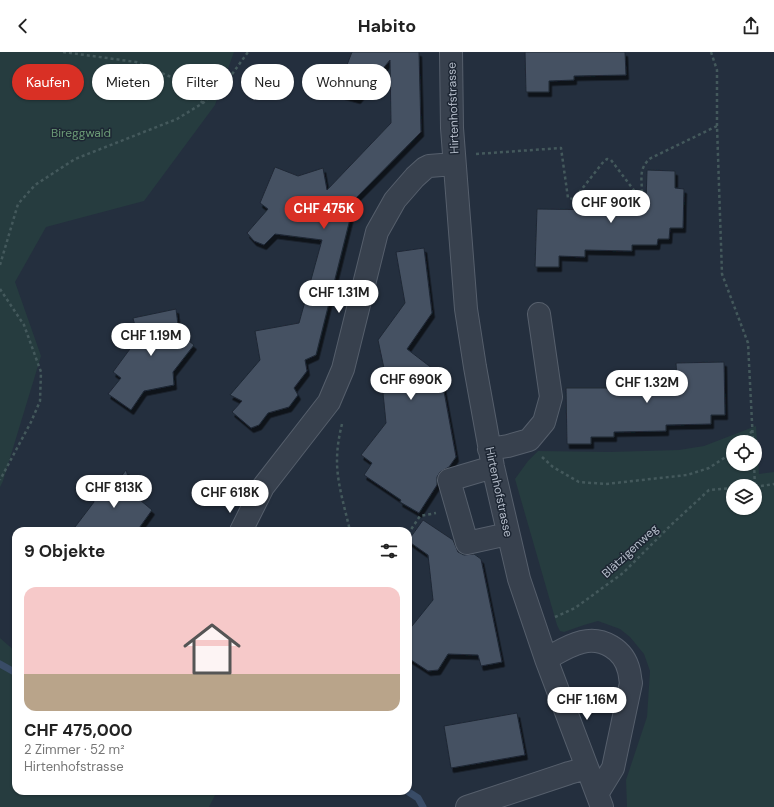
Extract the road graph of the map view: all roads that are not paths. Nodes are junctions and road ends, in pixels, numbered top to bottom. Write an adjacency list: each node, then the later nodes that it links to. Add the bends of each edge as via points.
1 (451, 52): 2 (street, Hirtenhofstrasse, via 452,128)
2 (463, 159): 4 (street, Hirtenhofstrasse, via 466,308); 5 (street, Hirtenhofstrasse, via 425,168 395,200 378,232 343,369 329,402 264,487)
3 (539, 314): 4 (street, via 551,397 544,422 528,440 508,446)
4 (491, 458): 6 (street, Hirtenhofstrasse); 6 (street, via 448,480 467,543)
5 (243, 527)
6 (508, 534): 7 (street, Hirtenhofstrasse, via 519,579)
7 (546, 659): 8 (street, Hirtenhofstrasse); 9 (street, via 582,642 599,641 621,654 629,670 631,683 613,768)
8 (587, 768): 9 (street, Hirtenhofstrasse); 10 (street)
9 (600, 801)
10 (467, 807)

